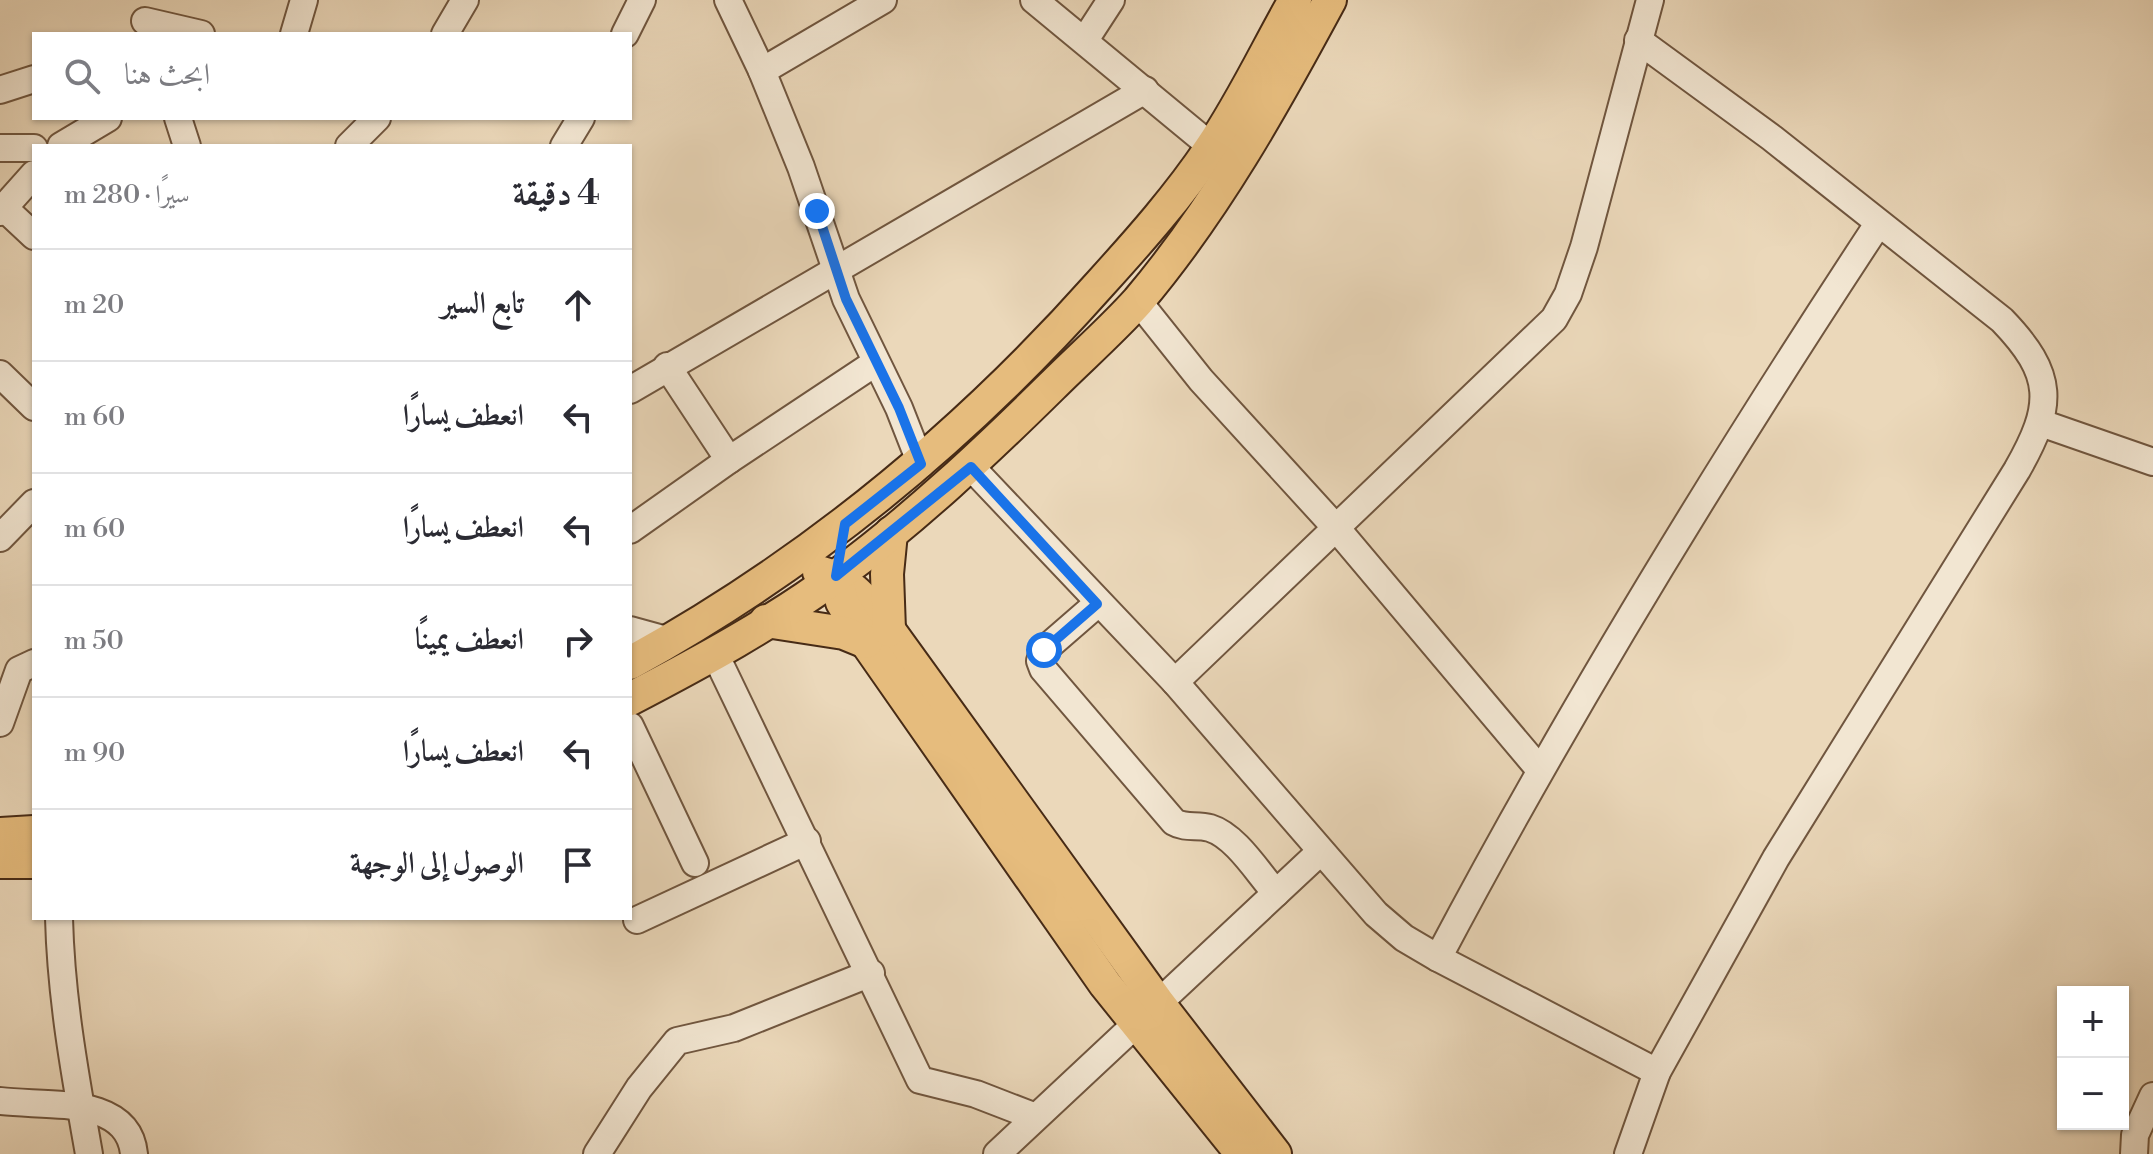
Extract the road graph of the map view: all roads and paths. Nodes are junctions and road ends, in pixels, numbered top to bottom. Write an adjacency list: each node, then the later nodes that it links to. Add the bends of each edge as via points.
1 (304, 0): 13 (street)
2 (465, 0): 14 (street)
3 (642, 0): 15 (street)
4 (728, 0): 18 (street)
5 (883, 0): 18 (street)
6 (1034, 0): 16 (street)
7 (1111, 0): 16 (street)
8 (1295, 0): 30 (main road)
9 (1330, 0): 38 (main road, via 1225,183)
10 (1650, 0): 17 (street)
11 (143, 18): 12 (street)
12 (194, 32)
13 (295, 32)
14 (446, 32)
15 (626, 32)
16 (1085, 40): 21 (street)
17 (1638, 40): 35 (street); 52 (street, via 1584,247 1554,319)
18 (762, 71): 37 (street)
19 (32, 80): 20 (street)
20 (0, 90)
21 (1145, 90): 30 (street); 37 (street)
22 (105, 120): 26 (street)
23 (179, 120): 27 (street)
24 (375, 120): 28 (street)
25 (580, 120): 29 (street)
26 (64, 144)
27 (186, 144)
28 (351, 144)
29 (565, 144)
30 (1212, 147): 47 (main road, via 1145,234 1057,333)
31 (0, 148): 32 (street)
32 (32, 148)
33 (32, 176): 34 (street)
34 (2, 210): 36 (street)
35 (1878, 224): 44 (street, via 2023,342 2043,379); 69 (street, via 1795,350)
36 (32, 234)
37 (835, 272): 39 (street); 40 (street)
38 (1138, 301): 48 (main road); 52 (street, via 1201,380)
39 (875, 363): 45 (street); 47 (street)
40 (667, 366): 42 (street); 45 (street)
41 (0, 374): 43 (street)
42 (632, 389)
43 (32, 405)
44 (2041, 423): 46 (street); 83 (street, via 1776,858)
45 (729, 460): 51 (street)
46 (2153, 462)
47 (921, 464): 50 (main road)
48 (971, 467): 53 (main road); 57 (street)
49 (32, 505): 54 (street)
50 (845, 524): 55 (main road); 56 (main road)
51 (632, 529)
52 (1337, 529): 65 (street); 69 (street)
53 (891, 533): 56 (main road); 60 (main road)
54 (0, 538)
55 (785, 565): 56 (main road); 61 (main road)
56 (836, 576): 58 (main road); 60 (main road, via 856,591)
57 (1097, 604): 65 (street); 77 (street, via 1044,650 1043,669 1174,822 1223,833)
58 (766, 621): 60 (main road); 62 (main road)
59 (632, 631): 61 (street)
60 (877, 636): 82 (main road)
61 (670, 641): 63 (main road)
62 (715, 654): 66 (main road); 72 (street)
63 (632, 662)
64 (18, 666): 67 (street)
65 (1175, 682): 73 (street)
66 (632, 698)
67 (0, 723)
68 (632, 730): 76 (street)
69 (1540, 770): 80 (street)
70 (32, 832): 71 (main road)
71 (0, 834)
72 (807, 841): 79 (street); 81 (street)
73 (1320, 852): 77 (street); 80 (street, via 1376,914)
74 (0, 862): 75 (main road)
75 (32, 862)
76 (695, 863)
77 (1276, 893): 82 (street)
78 (59, 920): 86 (street)
79 (637, 920)
80 (1438, 958): 83 (street)
81 (871, 973): 87 (street, via 920,1080); 90 (street, via 734,1028 677,1041)
82 (1148, 1015): 87 (street); 92 (main road); 93 (main road)
83 (1657, 1072): 94 (street)
84 (2153, 1096): 95 (street, via 2135,1135)
85 (0, 1101): 86 (street)
86 (78, 1108): 88 (street); 89 (street, via 115,1118 133,1143)
87 (1033, 1116): 91 (street)
88 (89, 1154)
89 (134, 1154)
90 (597, 1154)
91 (997, 1154)
92 (1242, 1154)
93 (1275, 1154)
94 (1628, 1154)
95 (2134, 1154)

